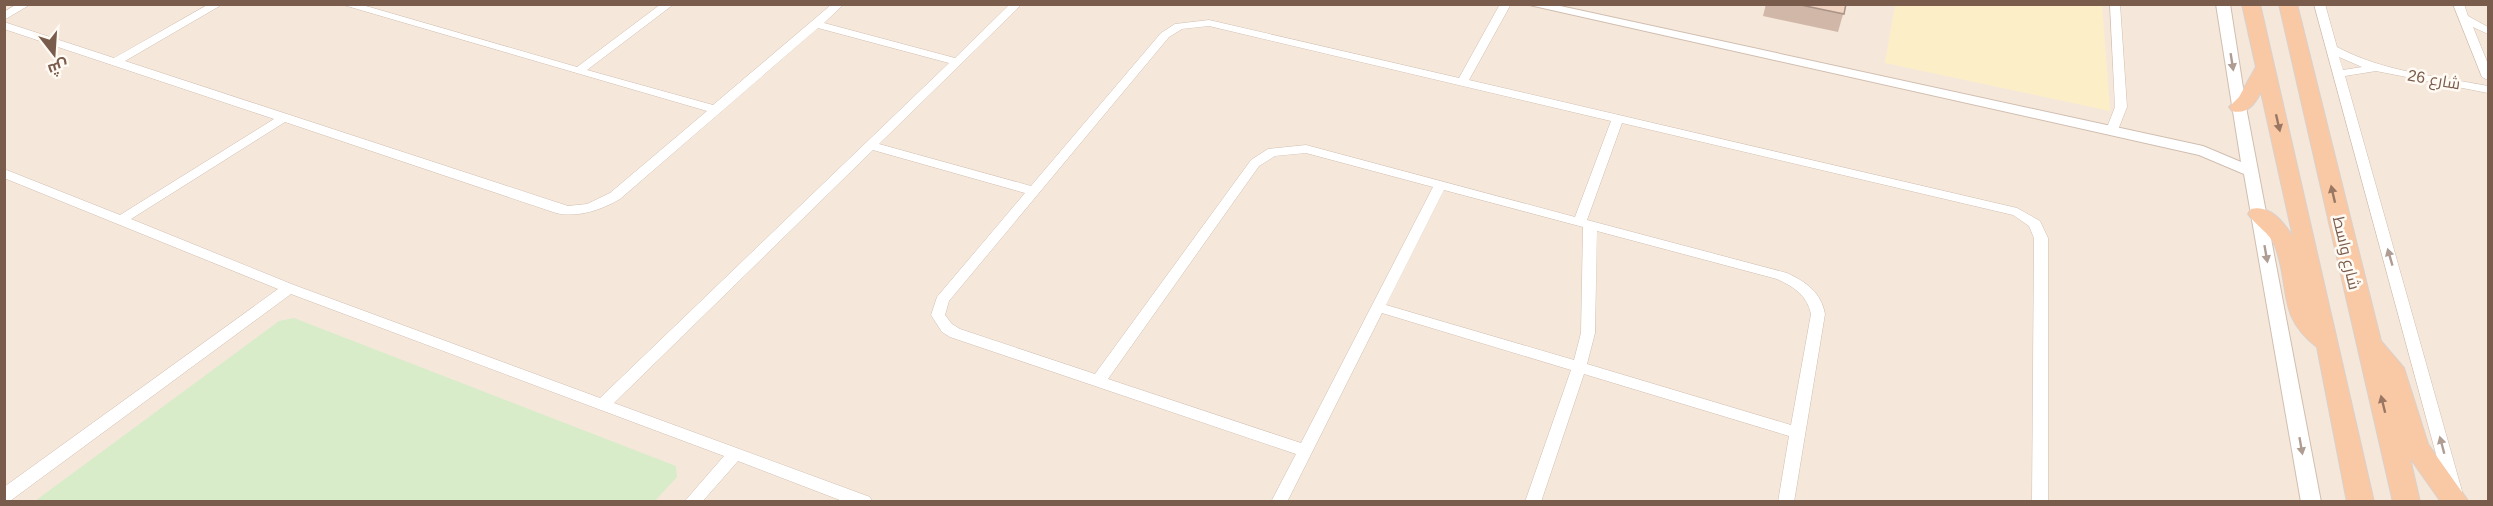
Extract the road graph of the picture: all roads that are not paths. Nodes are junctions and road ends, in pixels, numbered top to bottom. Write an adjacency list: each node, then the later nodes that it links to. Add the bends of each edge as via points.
1 (26, 4): 15 (street)
2 (218, 4): 23 (street)
3 (345, 4): 27 (street)
4 (669, 4): 27 (street)
5 (839, 4): 17 (street)
6 (1017, 4): 24 (street)
7 (1506, 4): 30 (street)
8 (1531, 4): 36 (street)
9 (2115, 4): 36 (street, via 2121,106)
10 (2223, 4): 32 (street, one-way to 32)
11 (2252, 4): 25 (highway)
12 (2288, 4): 50 (highway, شارع واسط, one-way to 12)
13 (2319, 4): 22 (street)
14 (2458, 4): 16 (street)
15 (4, 17)
16 (2464, 18): 19 (street); 21 (street)
17 (815, 24): 24 (street); 33 (street)
18 (4, 25): 23 (street)
19 (2488, 31)
20 (2488, 45): 21 (street)
21 (2476, 47): 29 (street)
22 (2330, 48): 26 (street, شارع 26); 28 (street)
23 (116, 62): 34 (street)
24 (958, 62): 38 (street)
25 (2265, 67): 32 (highway); 49 (highway, one-way to 49)
26 (2380, 69): 28 (street, شارع 26); 31 (street, شارع 26)
27 (578, 70): 33 (street)
28 (2337, 74): 67 (street, one-way to 28)
29 (2488, 77)
30 (1462, 82): 35 (street); 43 (street, via 1209,23 1179,26 1165,34)
31 (2488, 89)
32 (2239, 107): 37 (street)
33 (716, 110): 34 (street, via 615,196 595,207 571,211)
34 (284, 118): 45 (street)
35 (1618, 118): 46 (street); 63 (street, via 2007,208 2035,224 2041,238)
36 (2112, 130): 39 (street)
37 (2247, 145): 39 (street); 40 (street)
38 (871, 146): 43 (street); 53 (street)
39 (2203, 151): 40 (street)
40 (2252, 172): 44 (street)
41 (4, 173): 45 (street)
42 (1440, 185): 46 (street); 48 (street); 52 (street, via 1306,149 1283,149 1262,157)
43 (1033, 191): 52 (street, via 942,300 938,315 955,333)
44 (2259, 214): 49 (highway, via 2286,244 2302,320); 64 (street, one-way to 64)
45 (121, 220): 47 (street)
46 (1585, 224): 51 (street, via 1588,333); 54 (street, via 1782,276 1804,288 1817,305 1818,314)
47 (289, 288): 53 (street); 57 (street)
48 (1378, 307): 51 (street); 55 (street)
49 (2328, 343): 65 (highway)
50 (2368, 344): 66 (highway, شارع واسط, one-way to 50); 67 (highway, via 2392,368 2416,447)
51 (1580, 367): 54 (street); 61 (street)
52 (1098, 381): 55 (street)
53 (603, 405): 56 (street)
54 (1798, 433): 62 (street)
55 (1305, 451): 60 (street)
56 (735, 454): 58 (street); 59 (street)
57 (4, 496)
58 (692, 501)
59 (864, 501)
60 (1279, 501)
61 (1533, 501)
62 (1786, 501)
63 (2040, 501)
64 (2311, 501)
65 (2361, 501)
66 (2407, 501)
67 (2456, 501)

